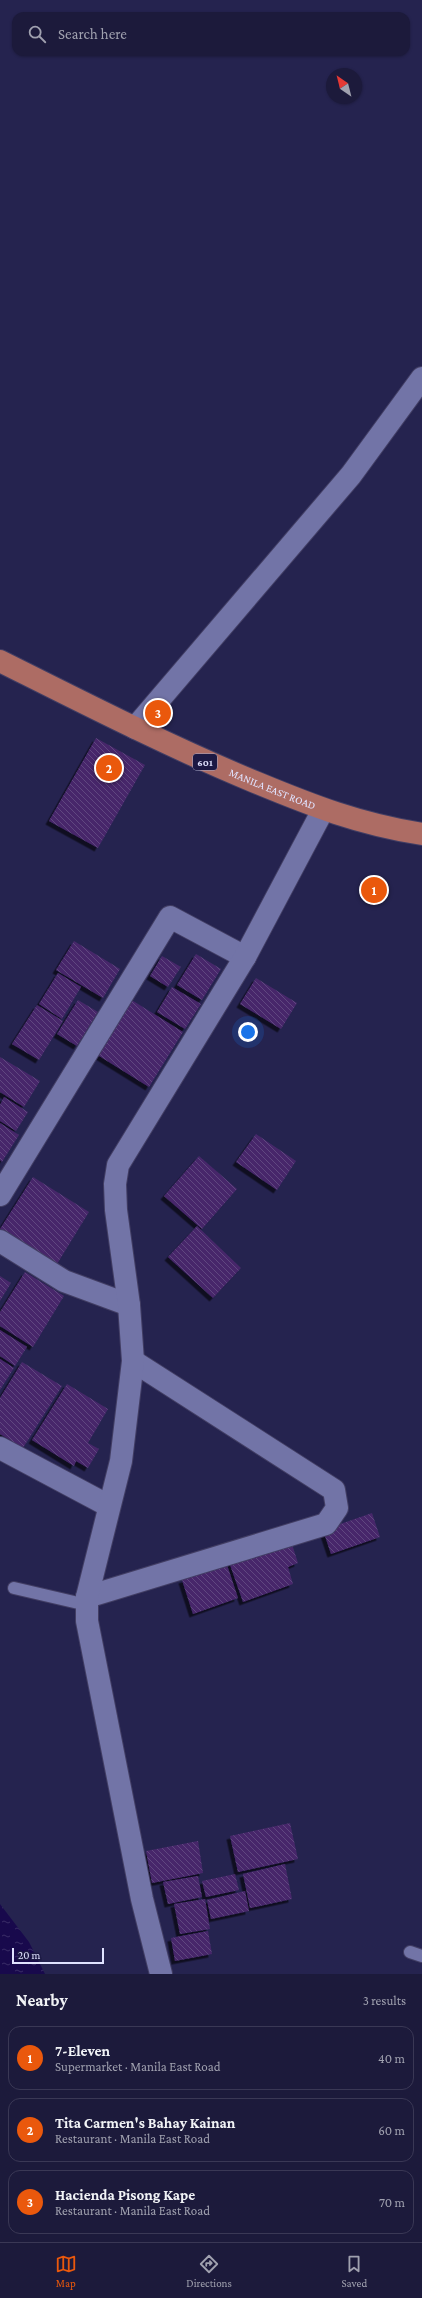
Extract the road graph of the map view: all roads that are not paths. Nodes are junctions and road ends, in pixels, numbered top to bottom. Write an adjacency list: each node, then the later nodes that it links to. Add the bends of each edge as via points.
1 (421, 383): 3 (street, via 351,475)
2 (0, 661): 3 (main road, MANILA EAST ROAD / 601)
3 (135, 728): 4 (main road, MANILA EAST ROAD / 601, via 195,758)
4 (323, 810): 5 (main road, MANILA EAST ROAD / 601, via 380,827); 6 (street)
5 (422, 834)
6 (245, 957): 7 (street, via 170,917); 9 (street, via 118,1165 115,1184 116,1210)
7 (0, 1194)
8 (0, 1241): 9 (street, via 64,1281)
9 (129, 1305): 10 (street)
10 (133, 1361): 12 (street, via 121,1461); 14 (street, via 334,1490 337,1508 326,1524)
11 (0, 1448): 12 (street)
12 (109, 1506): 14 (street)
13 (14, 1588): 14 (lane)
14 (87, 1601): 17 (street, via 87,1621 141,1891)
15 (410, 1952): 16 (lane)
16 (422, 1956)
17 (161, 1974)

